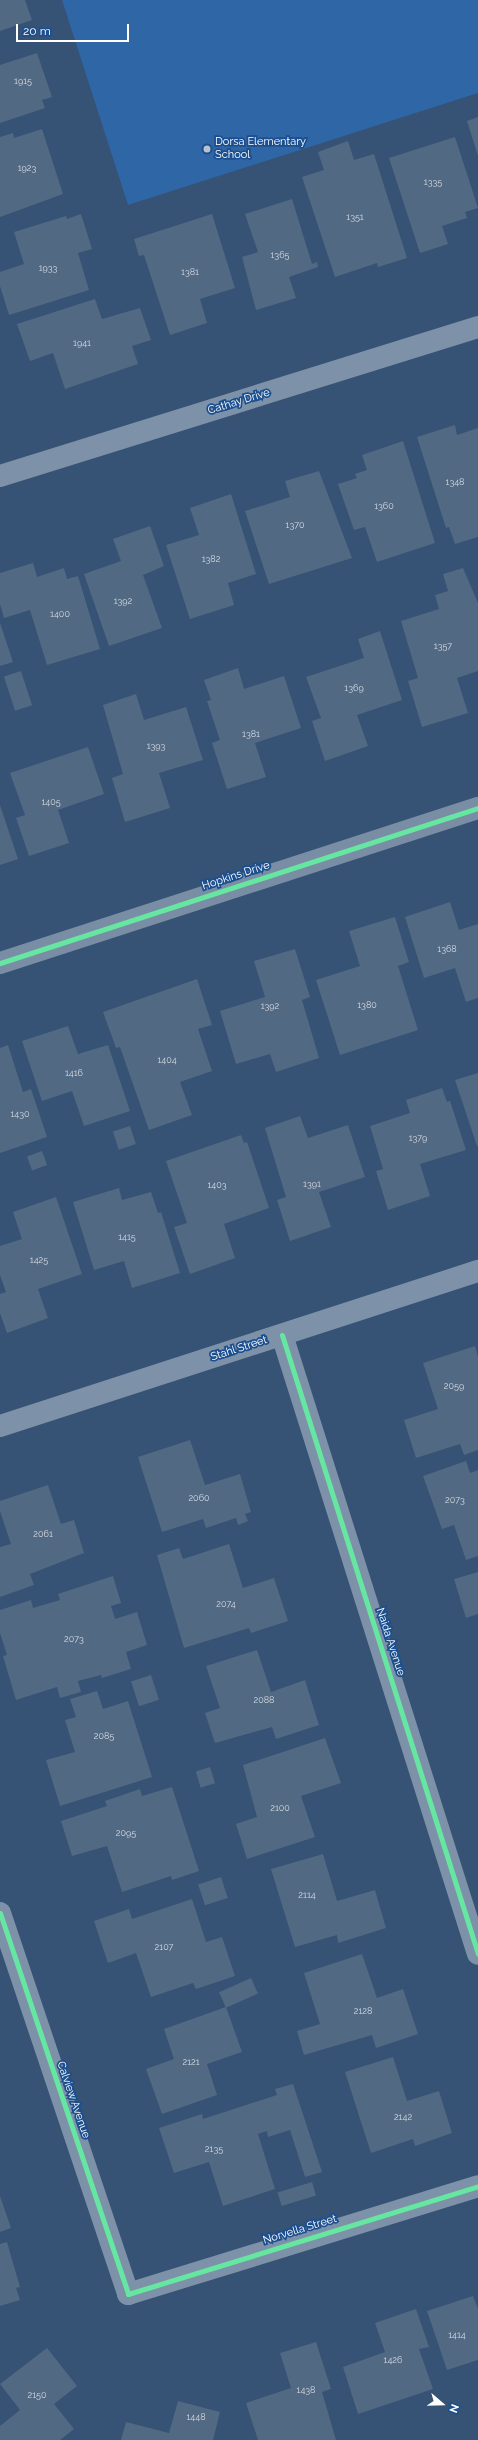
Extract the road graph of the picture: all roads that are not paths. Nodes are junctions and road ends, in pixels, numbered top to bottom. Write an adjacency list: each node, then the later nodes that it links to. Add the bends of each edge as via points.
1 (478, 327): 2 (street, Cathay Drive)
2 (0, 476)
3 (478, 808): 4 (street, Hopkins Drive)
4 (0, 963)
5 (478, 1271): 6 (street, Stahl Street)
6 (282, 1335): 7 (street, Stahl Street); 9 (street, Naida Avenue)
7 (0, 1426)
8 (0, 1913): 11 (street, Calview Avenue)
9 (478, 1954)
10 (478, 2186): 11 (street, Norvella Street)
11 (128, 2294)

